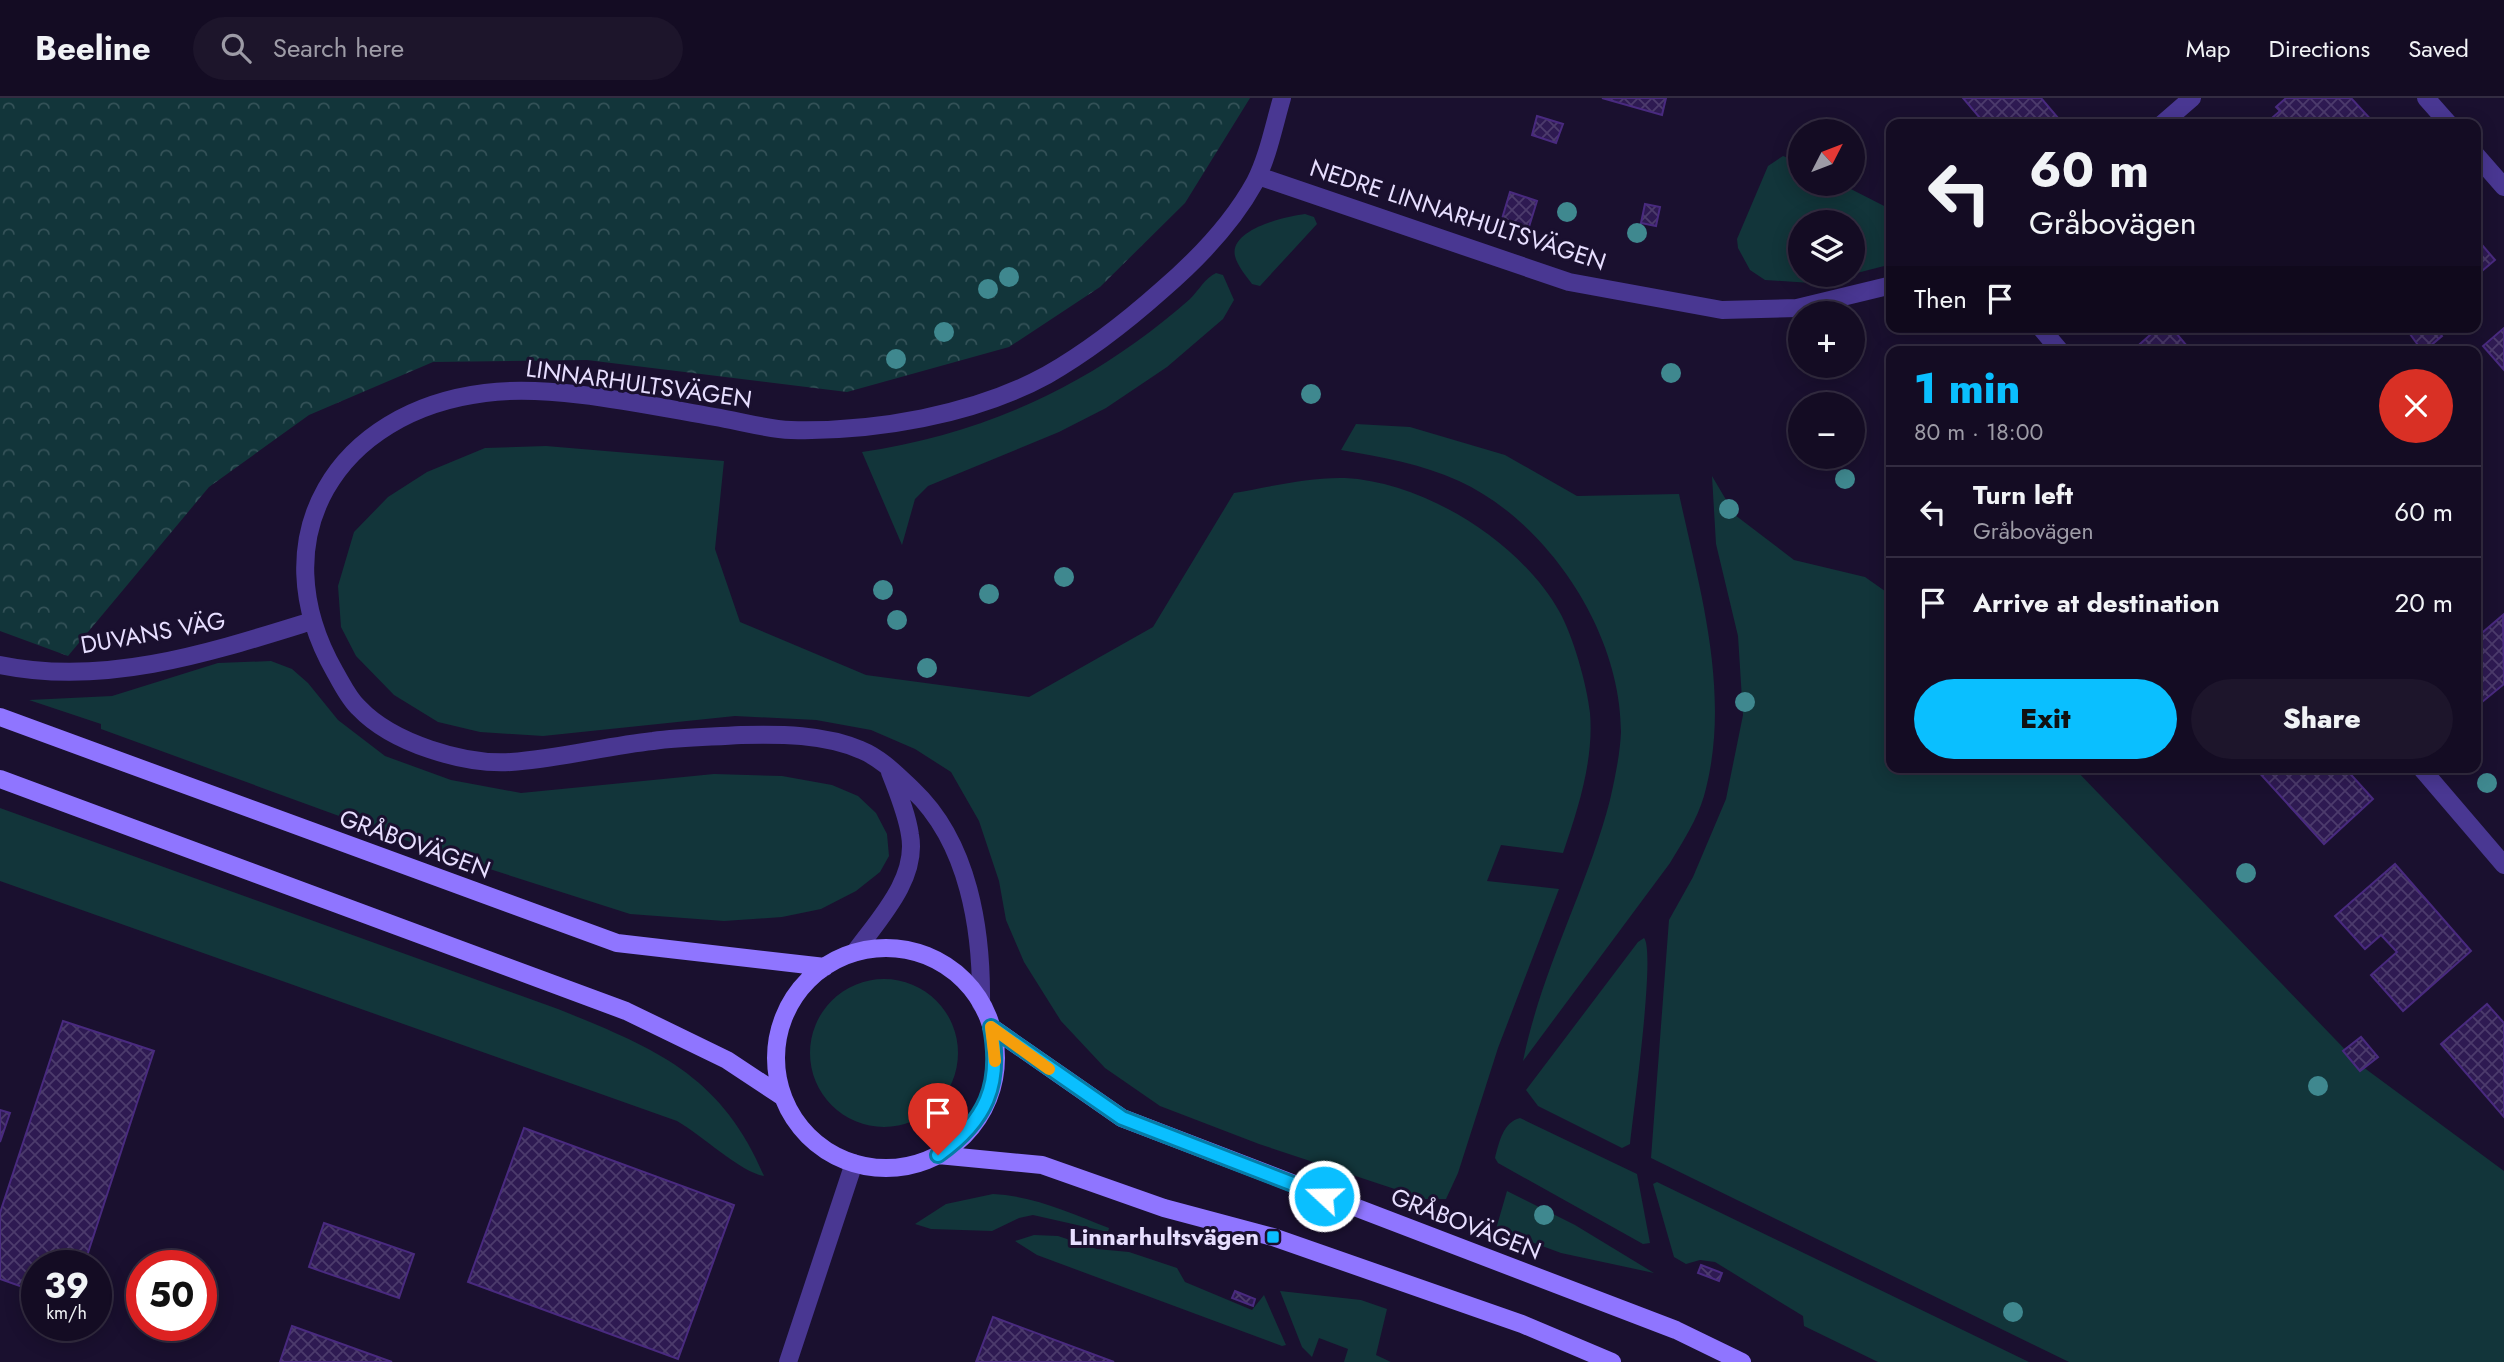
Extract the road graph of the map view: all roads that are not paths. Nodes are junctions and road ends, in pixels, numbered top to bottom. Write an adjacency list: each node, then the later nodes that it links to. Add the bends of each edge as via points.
1 (1282, 98): 7 (street, LINNARHULTSVÄGEN)
2 (2192, 98): 4 (street)
3 (2426, 98): 5 (street)
4 (2168, 119)
5 (2445, 119)
6 (2481, 161): 8 (street)
7 (1258, 176): 9 (street, NEDRE LINNARHULTSVÄGEN, via 1569,282 1722,310 1797,308); 10 (street, LINNARHULTSVÄGEN, via 1213,241 1116,330 1043,377 966,407 897,424 788,430 559,393 491,391 434,401 386,426 349,457 327,484 312,514 305,547 304,578)
8 (2504, 187)
9 (1886, 286)
10 (312, 621): 11 (street, DUVANS VÄG, via 204,654 122,669 36,673); 13 (street, LINNARHULTSVÄGEN, via 326,656 358,708 411,742 457,756 506,763 656,740 785,733 861,750)
11 (0, 666)
12 (0, 718): 18 (main road, GRÅBOVÄGEN, via 617,943)
13 (887, 766): 17 (street, via 911,838 908,865 897,894); 19 (street, LINNARHULTSVÄGEN, via 925,801 962,868 982,964)
14 (2425, 773): 16 (street)
15 (0, 779): 21 (main road, via 625,1011 727,1060)
16 (2504, 865)
17 (855, 952): 18 (main road); 19 (main road, via 891,948 927,956 958,975)
18 (825, 967): 21 (main road, via 796,996 779,1034 778,1076)
19 (981, 1004): 20 (main road)
20 (991, 1027): 22 (main road, via 995,1064 987,1101 959,1140); 26 (main road, GRÅBOVÄGEN, via 1122,1118 1676,1330)
21 (783, 1097): 23 (main road, via 811,1138)
22 (938, 1155): 23 (main road, via 897,1167); 25 (main road, via 1042,1165 1164,1208 1273,1237 1522,1324)
23 (854, 1163): 24 (street)
24 (788, 1362)
25 (1612, 1362)
26 (1742, 1362)

